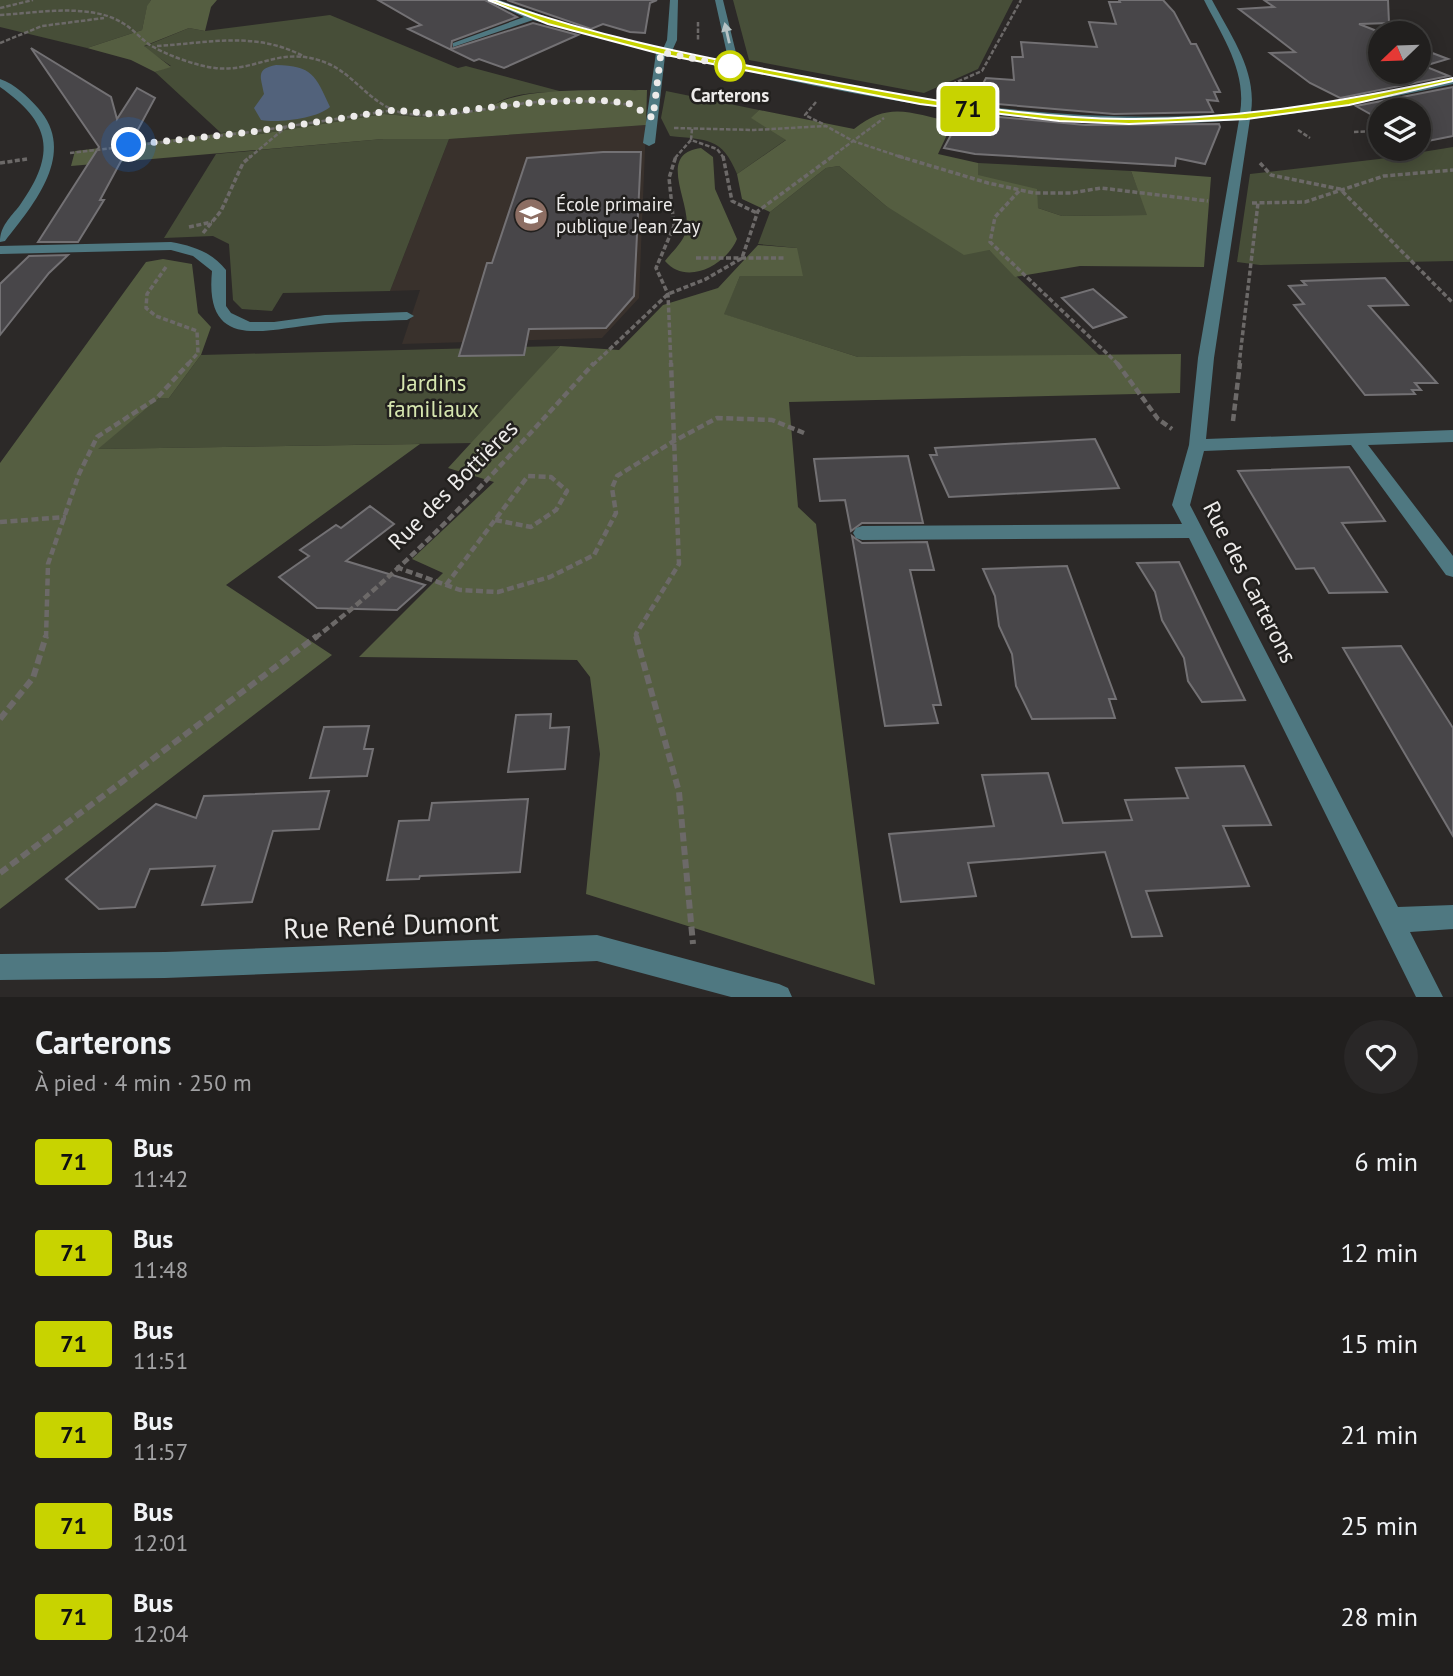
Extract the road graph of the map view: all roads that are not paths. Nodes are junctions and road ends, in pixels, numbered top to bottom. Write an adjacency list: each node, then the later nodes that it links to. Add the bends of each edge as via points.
1 (491, 0): 5 (street)
2 (674, 0): 7 (street, via 672,40)
3 (719, 0): 8 (street, one-way to 3)
4 (1208, 0): 11 (street, Rue des Carterons, via 1244,70)
5 (534, 16): 6 (street); 7 (street)
6 (456, 45)
7 (663, 52): 8 (street); 12 (street)
8 (735, 67): 11 (street, via 992,113 1129,121)
9 (1453, 81): 11 (street)
10 (0, 82): 13 (street, via 24,97 38,114 49,131 52,155 29,203)
11 (1247, 116): 18 (street, Rue des Carterons, via 1206,358)
12 (649, 143)
13 (0, 238)
14 (0, 250): 15 (street, via 185,248 206,256 219,270 218,305 226,317 253,327)
15 (407, 316)
16 (1453, 436): 17 (street)
17 (1354, 438): 18 (street); 21 (street)
18 (1197, 444): 19 (street, Rue des Carterons, via 1181,505)
19 (1194, 531): 20 (street); 23 (street, Rue des Carterons)
20 (862, 533)
21 (1453, 570)
22 (1453, 918): 23 (street)
23 (1390, 920): 26 (street, Rue des Carterons)
24 (0, 967): 25 (street, Rue René Dumont, via 597,948)
25 (779, 997)
26 (1430, 997)

